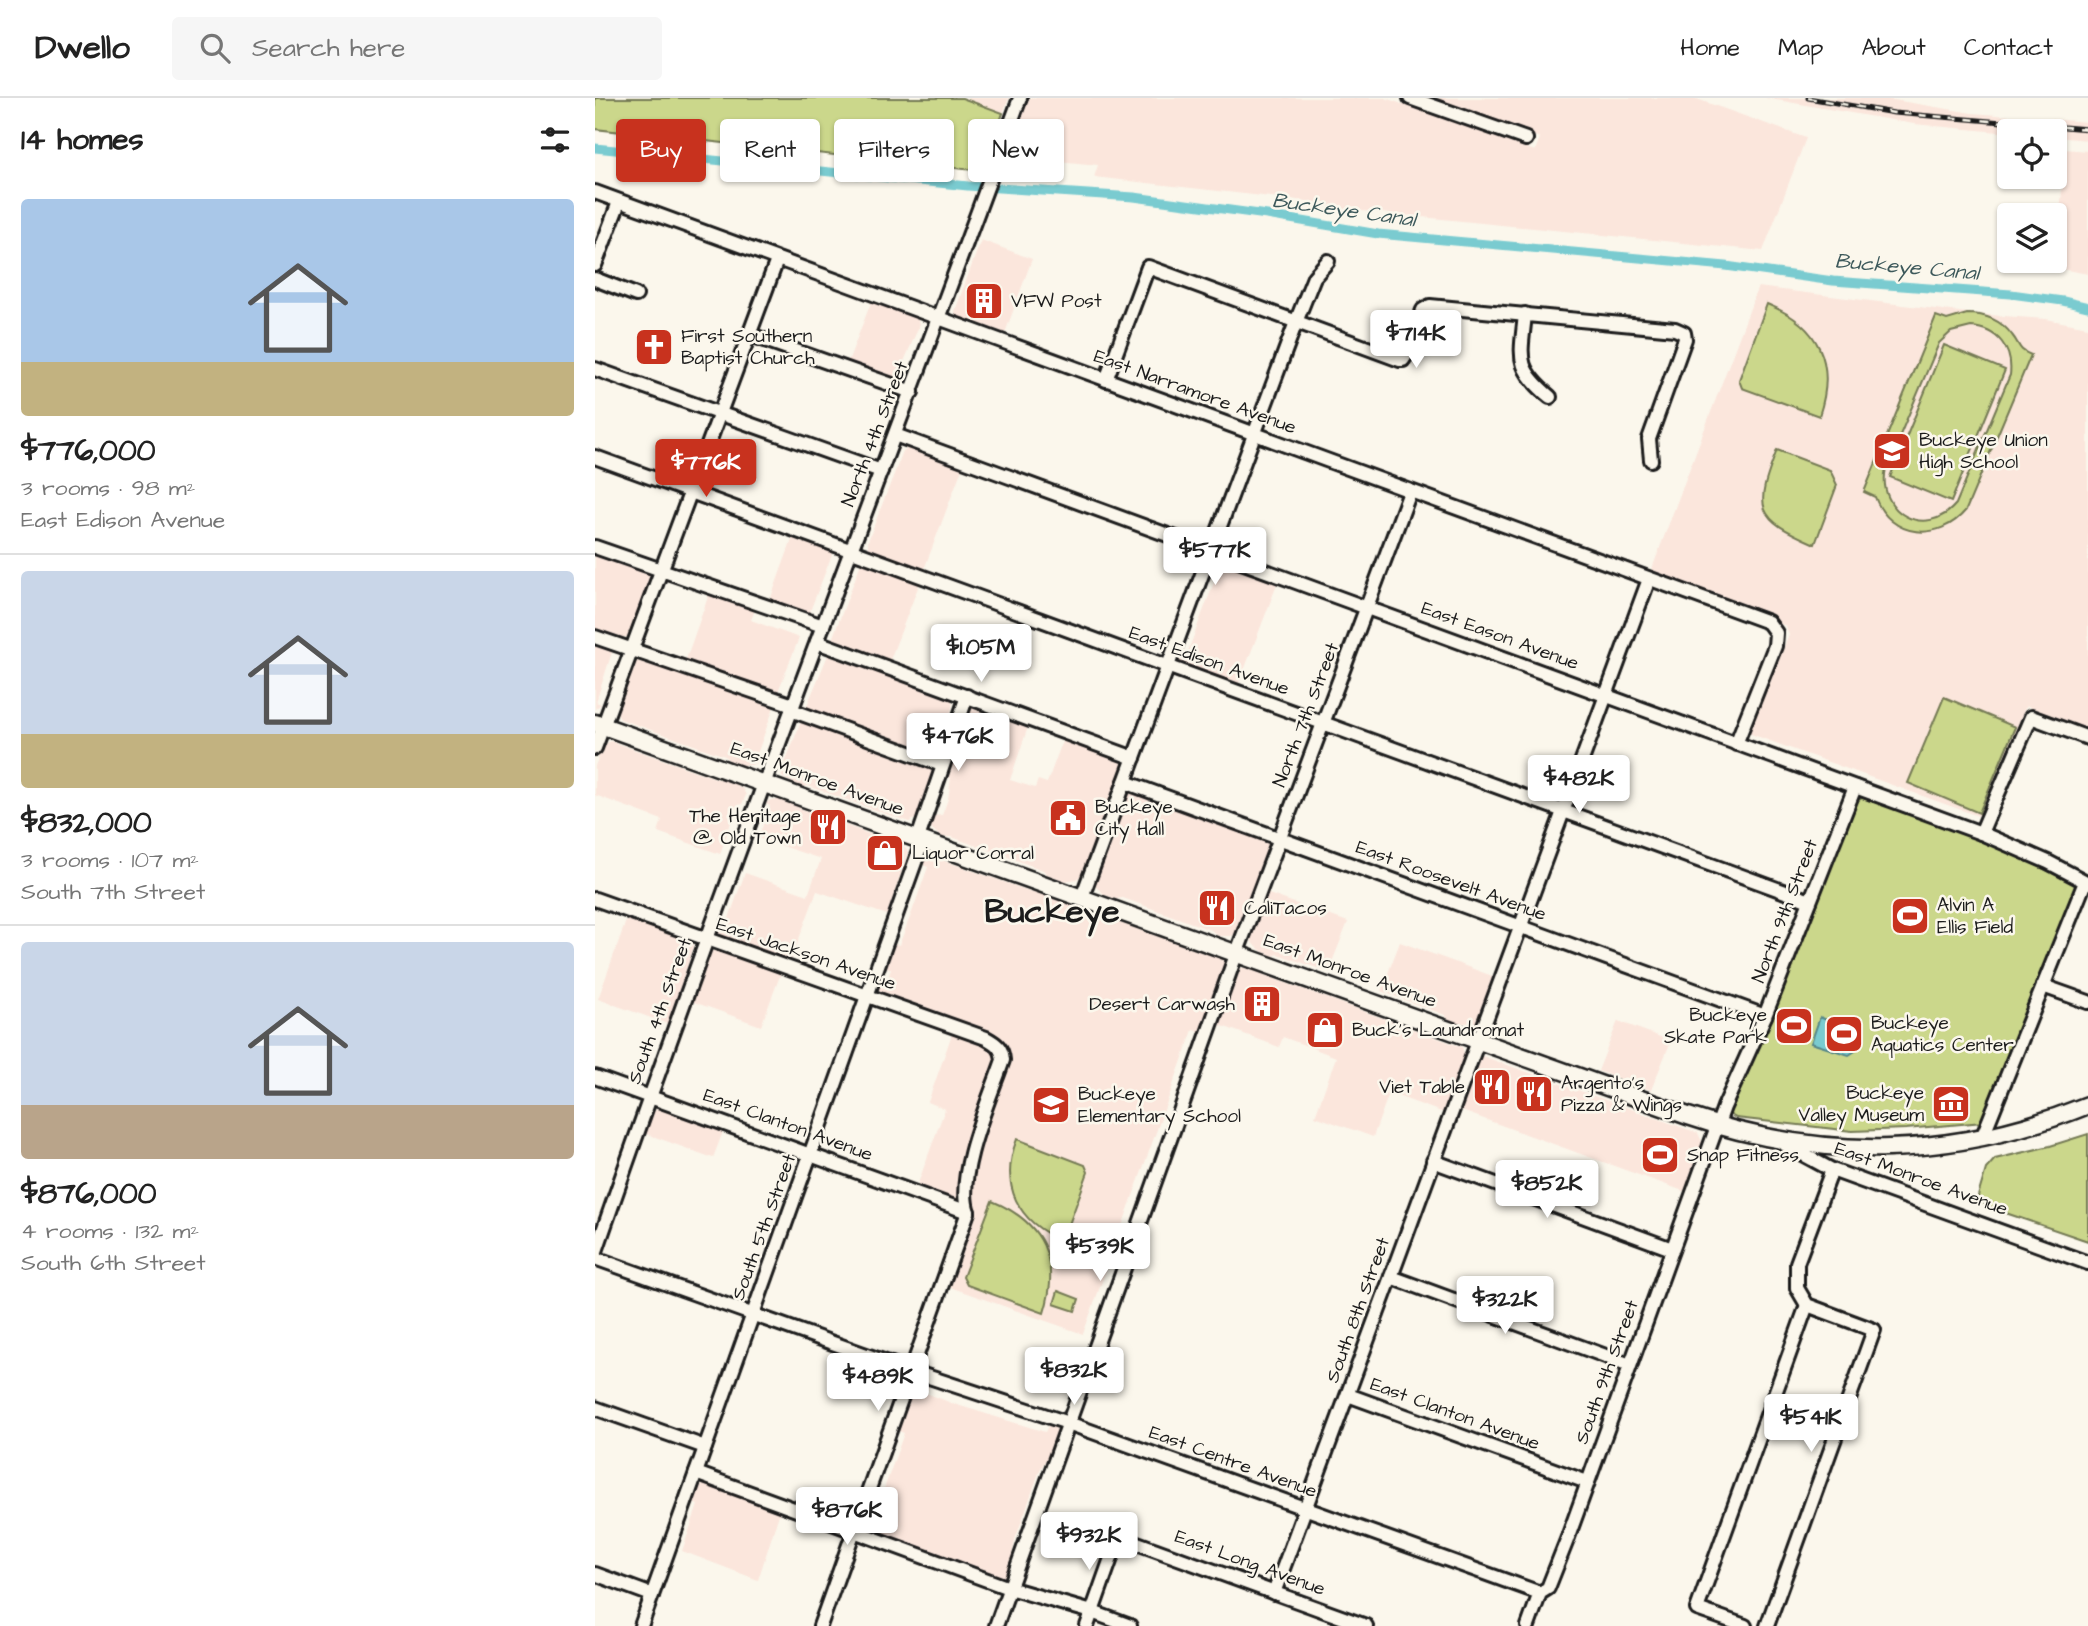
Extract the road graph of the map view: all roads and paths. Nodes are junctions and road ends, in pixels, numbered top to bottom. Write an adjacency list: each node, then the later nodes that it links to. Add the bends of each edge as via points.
1 (1020, 98): 12 (street, North 4th Street)
2 (1410, 98): 3 (street)
3 (1526, 139)
4 (595, 192): 5 (street, East Narramore Avenue)
5 (619, 202): 6 (street, East Narramore Avenue); 8 (street)
6 (777, 260): 12 (street, East Narramore Avenue); 14 (street)
7 (1328, 261): 13 (street, via 1314,276)
8 (595, 265)
9 (595, 279): 10 (street)
10 (636, 295)
11 (1525, 314): 13 (street, via 1427,307 1403,360); 18 (street, via 1523,368); 23 (street, via 1684,333 1649,439)
12 (939, 318): 16 (street, East Narramore Avenue); 17 (street, North 4th Street)
13 (1296, 322): 16 (street, via 1148,267); 20 (street)
14 (748, 334): 17 (street); 19 (street)
15 (595, 369): 19 (street)
16 (1106, 380): 20 (street, East Narramore Avenue)
17 (912, 391): 21 (street, North 4th Street)
18 (1550, 397)
19 (720, 413): 24 (street); 26 (street)
20 (1254, 434): 25 (street, East Narramore Avenue); 29 (street)
21 (895, 435): 24 (street, North 4th Street); 29 (street, East Eason Avenue)
22 (595, 457): 26 (street, East Edison Avenue)
23 (1651, 460)
24 (881, 471): 28 (street, North 4th Street)
25 (1410, 492): 31 (street, East Narramore Avenue); 32 (street, North 7th Street)
26 (690, 493): 28 (street, East Edison Avenue); 30 (street)
27 (595, 547): 30 (street)
28 (851, 551): 33 (street, North 4th Street); 37 (street, East Edison Avenue)
29 (1211, 551): 32 (street, East Eason Avenue); 37 (street)
30 (661, 570): 33 (street); 36 (street)
31 (1649, 579): 38 (street, South 8th Street); 44 (street, East Narramore Avenue, via 1768,622 1776,633)
32 (1366, 608): 38 (street, East Eason Avenue); 41 (street, North 7th Street)
33 (823, 626): 35 (street, North 4th Street)
34 (595, 637): 36 (street)
35 (817, 642): 39 (street); 40 (street, North 4th Street)
36 (632, 650): 40 (street); 42 (street)
37 (1168, 667): 41 (street, East Edison Avenue); 46 (street)
38 (1605, 695): 44 (street, East Eason Avenue); 51 (street, South 8th Street)
39 (967, 696): 46 (street); 47 (street, South 5th Street)
40 (792, 708): 47 (street); 48 (street, North 4th Street)
41 (1323, 723): 51 (street, East Edison Avenue); 54 (street, North 7th Street)
42 (599, 724): 45 (street); 48 (main road, East Monroe Avenue)
43 (2088, 738): 52 (street, via 2031,717)
44 (1736, 744): 50 (street, East Eason Avenue)
45 (595, 748)
46 (1134, 758): 49 (street)
47 (943, 765): 53 (street, South 5th Street)
48 (763, 782): 53 (main road, East Monroe Avenue); 60 (street, South 4th Street)
49 (1125, 782): 54 (street, East Roosevelt Avenue); 56 (street)
50 (1855, 787): 52 (street, East Eason Avenue); 58 (street, North 9th Street)
51 (1563, 811): 58 (street, East Edison Avenue); 59 (street, South 8th Street)
52 (1981, 833): 55 (street, East Eason Avenue)
53 (920, 839): 56 (main road, East Monroe Avenue); 63 (street, South 5th Street)
54 (1280, 839): 59 (street, East Roosevelt Avenue); 61 (street, North 7th Street)
55 (2087, 883): 62 (street)
56 (1082, 897): 61 (main road, East Monroe Avenue)
57 (595, 899): 60 (street, East Jackson Avenue)
58 (1810, 901): 65 (street, North 9th Street)
59 (1519, 927): 65 (street, East Roosevelt Avenue); 66 (street, South 8th Street)
60 (707, 940): 63 (street, East Jackson Avenue); 68 (street, South 4th Street)
61 (1237, 952): 66 (main road, East Monroe Avenue); 87 (street, North 7th Street)
62 (2043, 986): 64 (street); 71 (street)
63 (867, 996): 73 (street, South 5th Street); 76 (street, East Jackson Avenue, via 986,1038 1002,1050 1003,1060 969,1159 963,1199)
64 (2088, 1002)
65 (1765, 1016): 70 (street, North 9th Street)
66 (1477, 1040): 70 (main road, East Monroe Avenue); 74 (street, South 8th Street)
67 (595, 1077): 68 (street, East Clanton Avenue)
68 (650, 1097): 73 (street, East Clanton Avenue); 78 (street, South 4th Street)
69 (2088, 1105): 71 (main road)
70 (1717, 1126): 72 (main road, East Monroe Avenue); 77 (street, South 9th Street)
71 (1982, 1138): 72 (main road, via 1888,1149)
72 (1779, 1141): 75 (street, East Monroe Avenue)
73 (811, 1153): 76 (street, East Clanton Avenue); 82 (street, South 5th Street)
74 (1433, 1161): 77 (street); 80 (street, South 8th Street)
75 (1832, 1170): 79 (street, East Monroe Avenue); 81 (street, via 1797,1263 1797,1288)
76 (968, 1212): 84 (street)
77 (1672, 1249): 83 (street, South 9th Street)
78 (595, 1256): 82 (street, East Centre Avenue)
79 (2088, 1263)
80 (1391, 1277): 83 (street); 85 (street, South 8th Street)
81 (1807, 1305): 106 (street, via 1697,1609); 107 (street, via 1874,1330)
82 (754, 1314): 84 (street, East Centre Avenue); 88 (street, South 5th Street)
83 (1630, 1365): 90 (street, South 9th Street)
84 (911, 1371): 87 (street, East Centre Avenue); 92 (street)
85 (1348, 1395): 90 (street, East Clanton Avenue); 91 (street, South 8th Street)
86 (595, 1408): 88 (street)
87 (1069, 1423): 91 (street, East Centre Avenue); 94 (street, North 7th Street)
88 (705, 1447): 89 (street, South 5th Street)
89 (696, 1474): 92 (street); 97 (street, South 5th Street)
90 (1587, 1482): 96 (street, South 9th Street, via 1548,1588)
91 (1306, 1509): 95 (street, South 8th Street); 96 (street, East Centre Avenue)
92 (853, 1531): 94 (street); 100 (street)
93 (595, 1574): 97 (street)
94 (1009, 1588): 98 (street); 101 (street, North 7th Street)
95 (1274, 1593): 98 (street, East Long Avenue, via 1120,1540); 104 (street, East Long Avenue)
96 (1540, 1593): 105 (street, South 9th Street)
97 (652, 1595): 99 (street, South 5th Street)
98 (1092, 1612): 102 (street); 103 (street)
99 (641, 1626)
100 (820, 1626)
101 (996, 1626)
102 (1087, 1626)
103 (1130, 1626)
104 (1366, 1626)
105 (1528, 1626)
106 (1745, 1626)
107 (1767, 1626)

